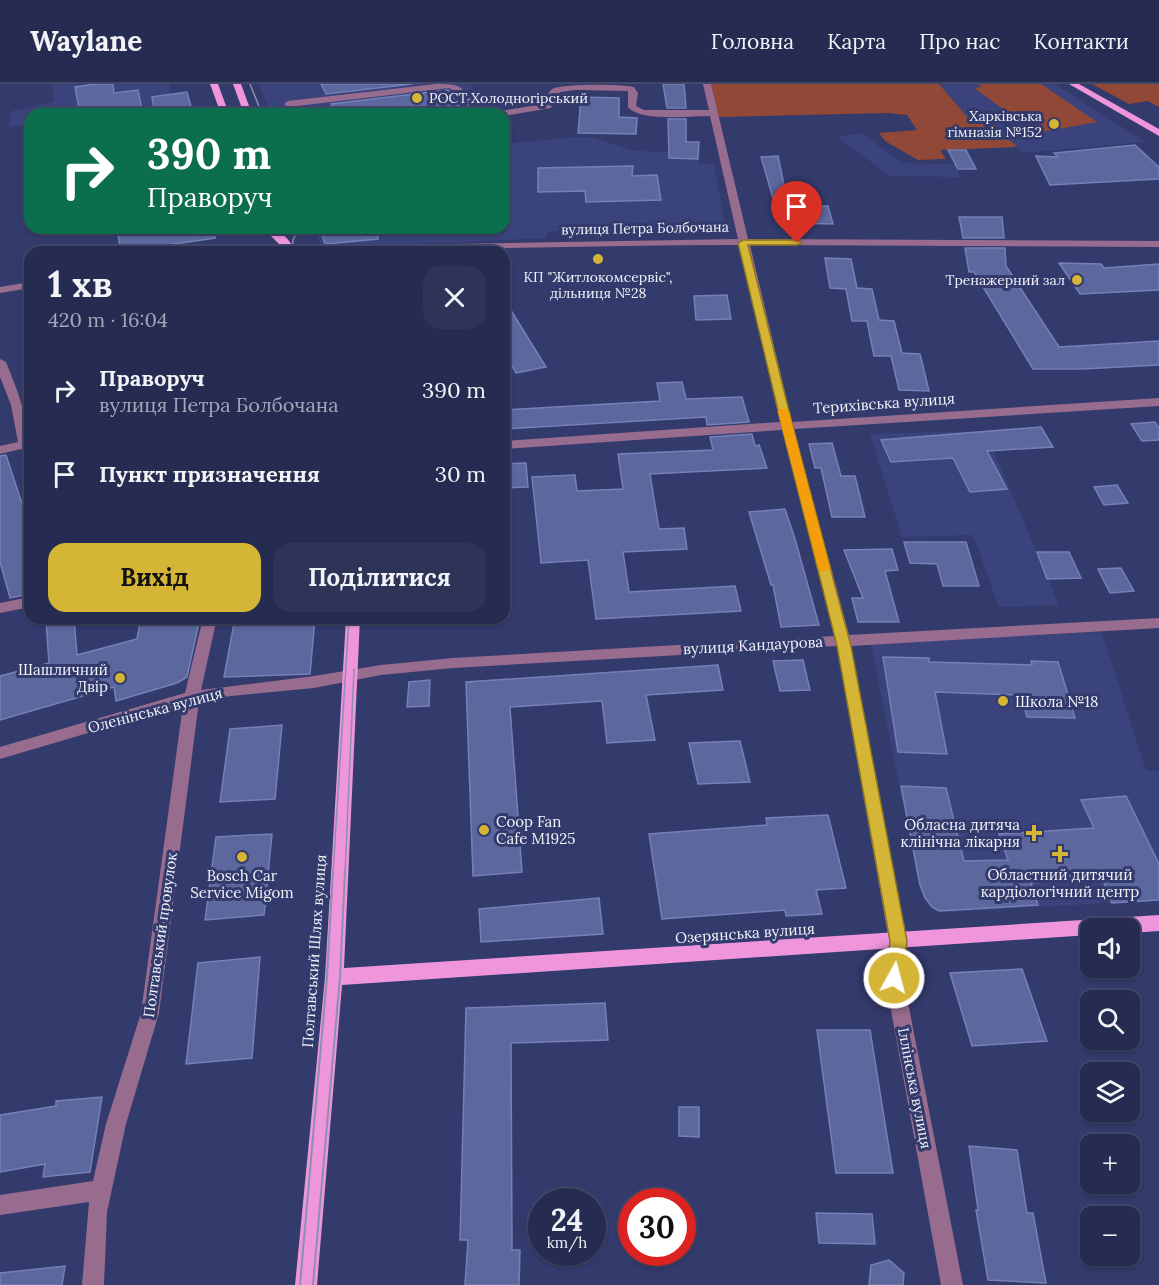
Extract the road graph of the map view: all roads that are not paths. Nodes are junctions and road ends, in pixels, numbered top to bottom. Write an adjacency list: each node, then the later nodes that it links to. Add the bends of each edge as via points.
1 (214, 84): 6 (main road)
2 (237, 84): 7 (main road)
3 (707, 84): 10 (street, Іллінська вулиця)
4 (1073, 84): 11 (main road)
5 (288, 104): 8 (street, via 449,85 462,89)
6 (223, 108)
7 (246, 108)
8 (475, 108)
9 (510, 112): 10 (street, via 548,106 557,90 617,88 631,89 632,107 636,111)
10 (714, 114): 12 (street, Іллінська вулиця)
11 (1159, 133)
12 (743, 243): 13 (street, вулиця Петра Болбочана); 14 (street, вулиця Петра Болбочана); 19 (street, Іллінська вулиця)
13 (1159, 244)
14 (447, 246)
15 (24, 286): 16 (street)
16 (0, 290)
17 (0, 362): 20 (street)
18 (1159, 402): 19 (street, Терихівська вулиця)
19 (787, 427): 21 (street, Терихівська вулиця); 29 (street, Іллінська вулиця)
20 (24, 436)
21 (510, 445)
22 (24, 449): 23 (street)
23 (0, 450)
24 (24, 603): 25 (street)
25 (0, 608)
26 (1159, 622): 29 (street, вулиця Кандаурова)
27 (209, 624): 31 (street, Полтавський провулок)
28 (353, 624): 30 (main road, Полтавський Шлях вулиця)
29 (843, 640): 30 (street, вулиця Кандаурова, via 453,663); 34 (street, Іллінська вулиця)
30 (349, 676): 31 (street, Оленінська вулиця); 35 (main road, Полтавський Шлях вулиця)
31 (192, 697): 32 (street, Оленінська вулиця); 36 (street, Полтавський провулок, via 150,1013 116,1124)
32 (0, 753)
33 (1159, 923): 34 (main road, Озерянська вулиця)
34 (898, 941): 35 (main road, Озерянська вулиця); 40 (street, Іллінська вулиця, via 894,978)
35 (334, 977): 39 (main road, Полтавський Шлях вулиця)
36 (103, 1190): 37 (street); 38 (street, Полтавський провулок, via 97,1212)
37 (0, 1205)
38 (93, 1285)
39 (306, 1285)
40 (952, 1285)

